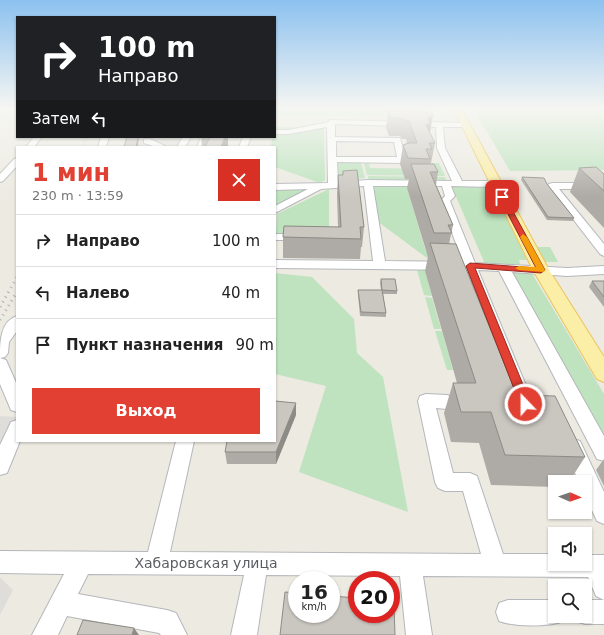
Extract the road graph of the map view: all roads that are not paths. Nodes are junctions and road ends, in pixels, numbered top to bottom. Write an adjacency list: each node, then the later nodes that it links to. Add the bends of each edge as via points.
1 (37, 138): 6 (street)
2 (440, 138): 12 (street)
3 (472, 138): 13 (main road)
4 (332, 139): 8 (street); 8 (street, via 397,140 402,160)
5 (147, 142): 7 (street)
6 (31, 146)
7 (160, 146)
8 (332, 159): 14 (street)
9 (16, 162): 10 (street)
10 (0, 179)
11 (368, 183): 12 (street); 14 (street); 23 (street)
12 (451, 183): 13 (street); 24 (street, via 450,196 445,201)
13 (495, 184): 26 (main road)
14 (333, 185): 15 (street)
15 (321, 186): 16 (street); 18 (street)
16 (276, 187)
17 (604, 201): 21 (street, via 588,186 552,186)
18 (276, 209)
19 (276, 237): 20 (street)
20 (314, 237)
21 (604, 252)
22 (276, 264): 23 (street)
23 (379, 264): 24 (street)
24 (470, 266): 25 (street); 34 (street, via 525,404)
25 (503, 267): 26 (street); 38 (street)
26 (541, 270): 27 (street); 31 (main road)
27 (604, 270)
28 (16, 322): 29 (street, via 2,341)
29 (0, 353)
30 (0, 364): 33 (street)
31 (604, 374)
32 (447, 402): 46 (street, via 426,401 445,482 470,482)
33 (16, 403)
34 (543, 416)
35 (16, 429): 39 (street)
36 (566, 431): 40 (street)
37 (185, 442): 43 (street)
38 (604, 453)
39 (0, 467)
40 (604, 514)
41 (0, 562): 42 (street, Хабаровская улица)
42 (82, 562): 43 (street, Хабаровская улица); 49 (street)
43 (156, 563): 44 (street, Хабаровская улица)
44 (257, 564): 45 (street, Хабаровская улица); 56 (street)
45 (410, 565): 46 (street, Хабаровская улица); 57 (street)
46 (495, 565): 47 (street, Хабаровская улица)
47 (600, 566): 48 (street)
48 (604, 588)
49 (61, 603): 54 (street); 55 (street, via 167,622)
50 (508, 612): 51 (street)
51 (548, 612)
52 (592, 612): 53 (street)
53 (604, 612)
54 (45, 635)
55 (174, 635)
56 (244, 635)
57 (419, 635)

